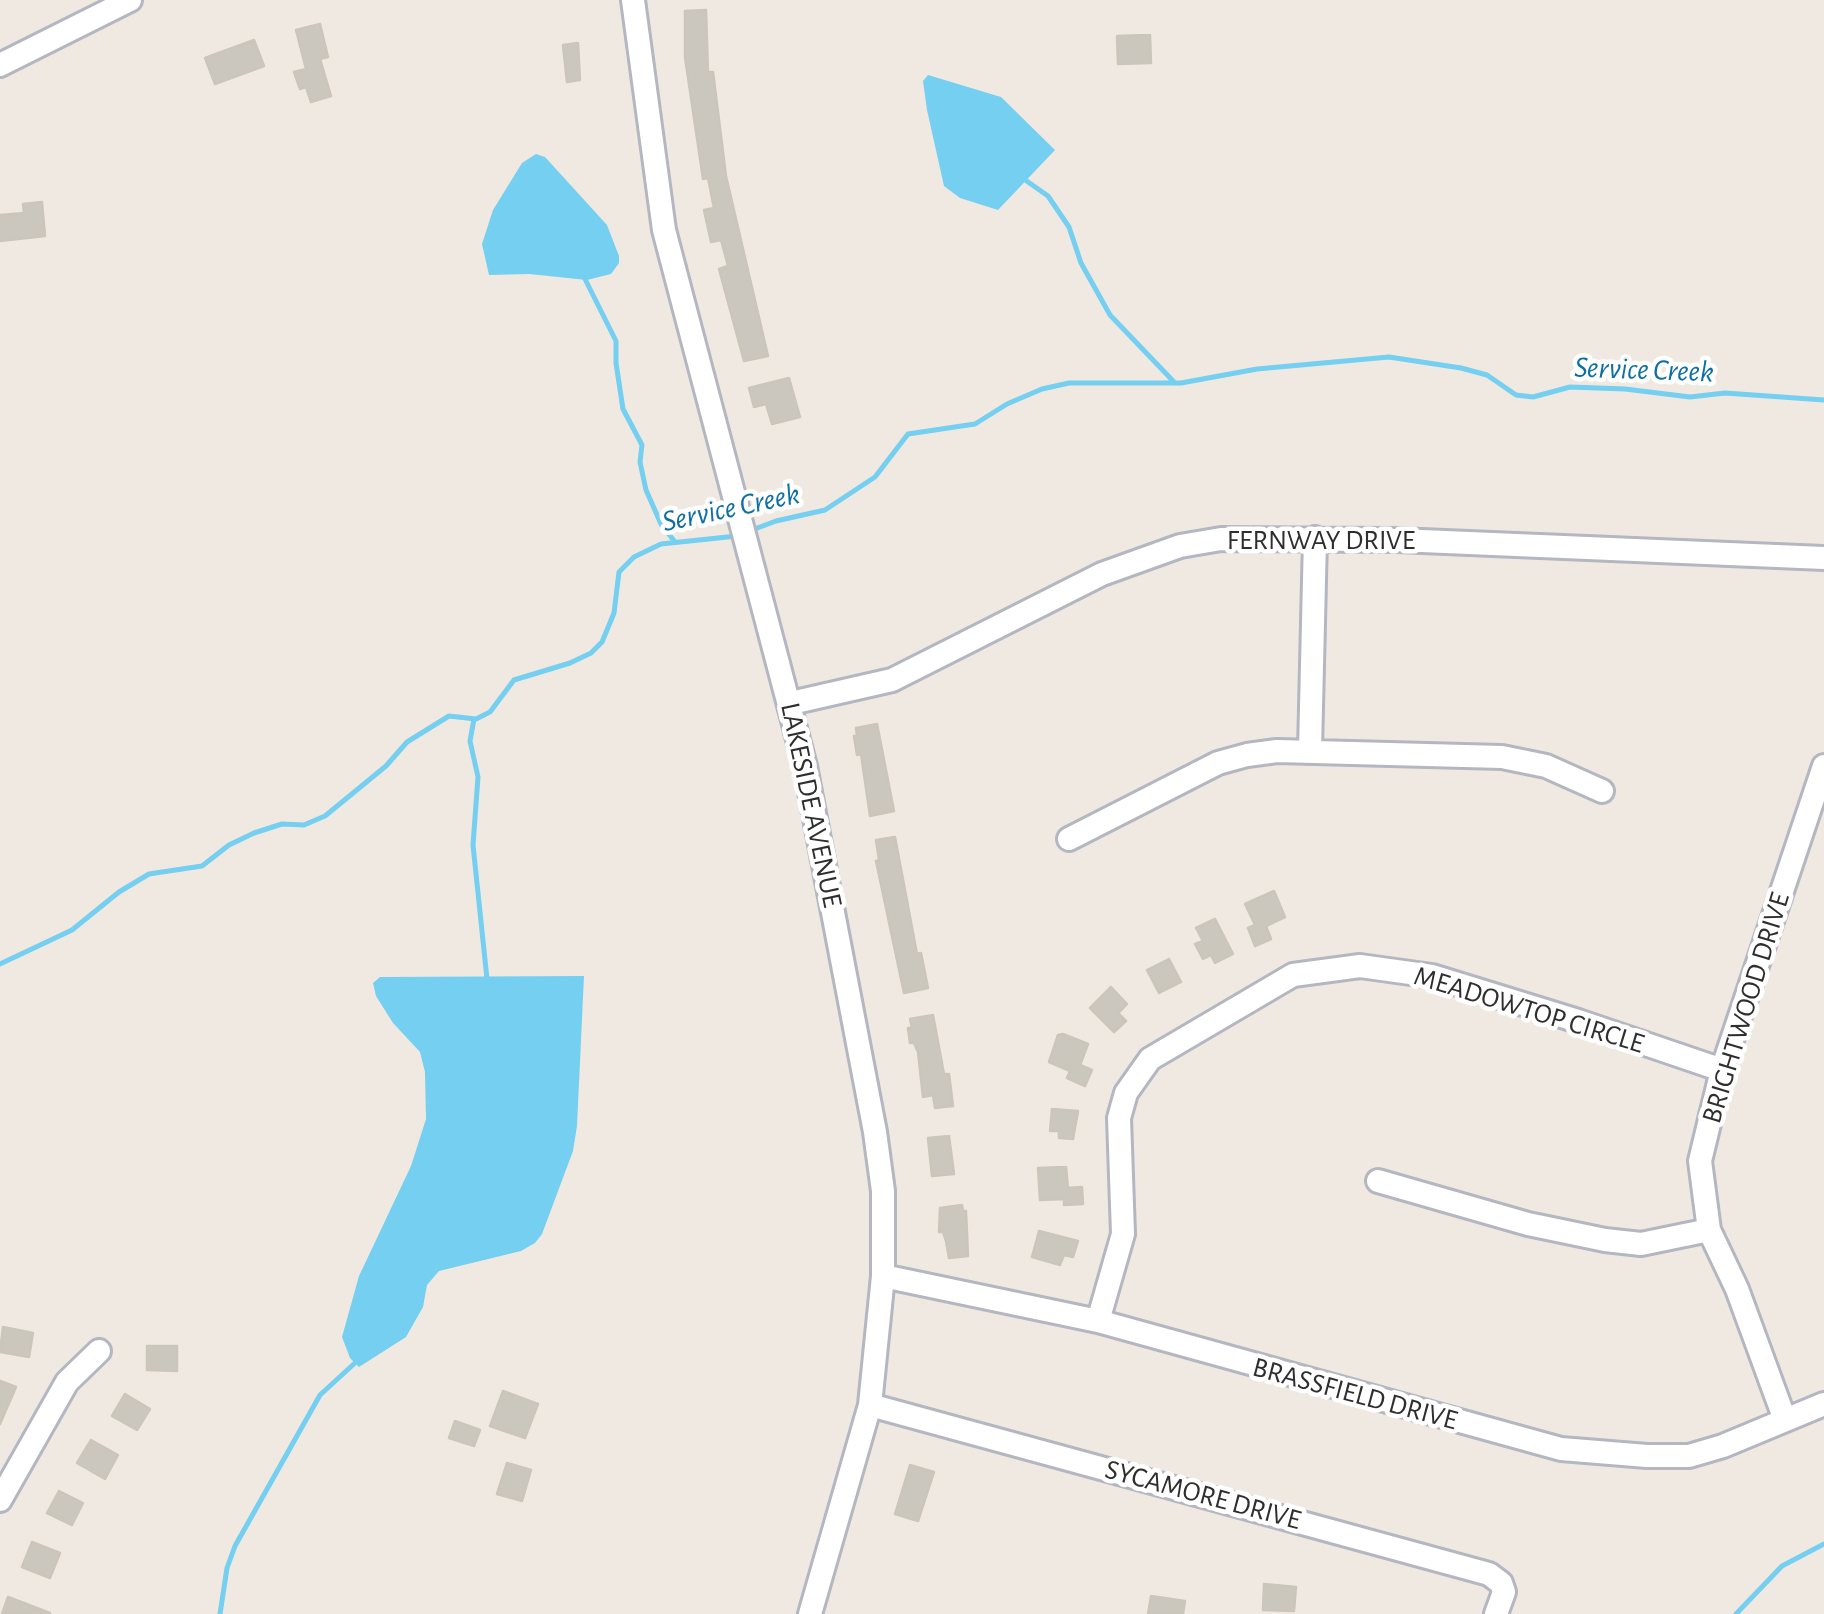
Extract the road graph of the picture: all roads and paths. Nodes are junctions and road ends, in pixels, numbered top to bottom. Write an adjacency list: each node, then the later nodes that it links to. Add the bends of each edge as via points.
1 (130, 0): 3 (street)
2 (633, 0): 6 (street, LAKESIDE AVENUE, via 664,230)
3 (0, 65)
4 (1315, 538): 5 (street, FERNWAY DRIVE); 6 (street, FERNWAY DRIVE, via 1221,539 1140,558 910,673); 7 (street)
5 (1824, 558)
6 (790, 703): 14 (street, LAKESIDE AVENUE, via 875,1132 885,1220)
7 (1310, 750): 9 (street, via 1502,757 1546,766); 10 (street, via 1247,754 1218,764)
8 (1824, 766): 11 (street, BRIGHTWOOD DRIVE)
9 (1602, 791)
10 (1069, 839)
11 (1722, 1070): 13 (street, BRIGHTWOOD DRIVE, via 1700,1161); 15 (street, MEADOWTOP CIRCLE, via 1432,976 1360,966 1293,975 1150,1059 1126,1093 1120,1118 1123,1234)
12 (1378, 1181): 13 (street, via 1605,1240 1641,1244)
13 (1710, 1230): 19 (street, BRIGHTWOOD DRIVE)
14 (883, 1276): 15 (street, BRASSFIELD DRIVE); 18 (street, LAKESIDE AVENUE)
15 (1098, 1321): 19 (street, BRASSFIELD DRIVE, via 1561,1449 1689,1456)
16 (99, 1351): 20 (street, via 67,1382)
17 (1824, 1404): 19 (street, BRASSFIELD DRIVE)
18 (870, 1405): 22 (street, LAKESIDE AVENUE); 23 (street, SYCAMORE DRIVE, via 1490,1574 1504,1592)
19 (1785, 1420)
20 (9, 1463): 21 (street)
21 (0, 1500)
22 (810, 1614)
23 (1496, 1614)

